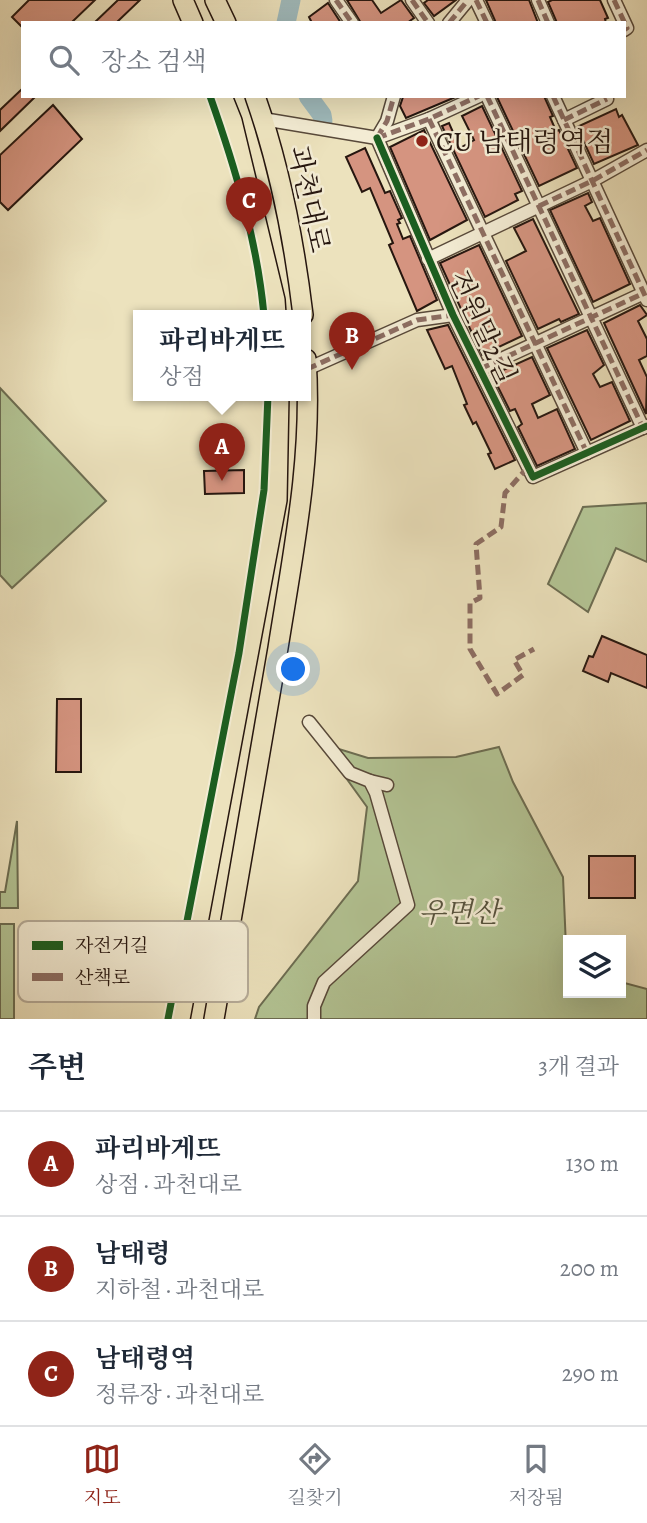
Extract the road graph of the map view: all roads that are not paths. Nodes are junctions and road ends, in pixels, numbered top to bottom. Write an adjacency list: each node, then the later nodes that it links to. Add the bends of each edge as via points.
1 (183, 0): 9 (main road)
2 (215, 0): 10 (main road)
3 (336, 0): 11 (street)
4 (412, 0): 12 (street)
5 (468, 0): 13 (street)
6 (476, 0): 14 (street)
7 (538, 0): 15 (street)
8 (614, 0): 16 (street)
9 (192, 21)
10 (225, 21)
11 (351, 21)
12 (427, 21)
13 (451, 21)
14 (486, 21)
15 (547, 21)
16 (624, 21)
17 (223, 98): 27 (main road, 과천대로)
18 (256, 98): 24 (main road, 과천대로)
19 (393, 98): 28 (street)
20 (488, 98): 31 (street)
21 (554, 98): 26 (street)
22 (607, 99): 26 (street)
23 (462, 100): 25 (street)
24 (263, 118): 27 (main road); 28 (street); 36 (main road, 과천대로, via 288,216)
25 (429, 119): 28 (street); 32 (street)
26 (564, 120): 30 (street)
27 (232, 121): 35 (main road, 과천대로)
28 (377, 138): 33 (street, 전원말2길)
29 (647, 150): 30 (street, 전원말2길)
30 (592, 181): 31 (street, 전원말2길); 34 (street)
31 (539, 206): 32 (street, 전원말2길); 38 (street)
32 (483, 233): 33 (street, 전원말2길); 39 (street)
33 (428, 259): 37 (street, 전원말2길)
34 (645, 296): 38 (street, 전원말2길)
35 (276, 310)
36 (302, 310)
37 (453, 314): 40 (street, via 417,320); 41 (street, 전원말2길)
38 (592, 317): 39 (street, 전원말2길); 44 (street)
39 (535, 343): 41 (street, 전원말2길); 45 (street)
40 (311, 367)
41 (480, 369): 45 (street, 전원말2길, via 533,477)
42 (279, 401): 46 (main road, via 277,500)
43 (306, 401): 47 (main road, via 305,473)
44 (645, 427): 45 (street)
45 (587, 453)
46 (242, 690): 47 (main road); 51 (main road)
47 (270, 696): 52 (main road)
48 (309, 722): 49 (street, via 350,773)
49 (370, 781): 50 (street); 53 (street, via 408,905 324,982)
50 (387, 785)
51 (198, 921)
52 (231, 921)
53 (314, 1019)

